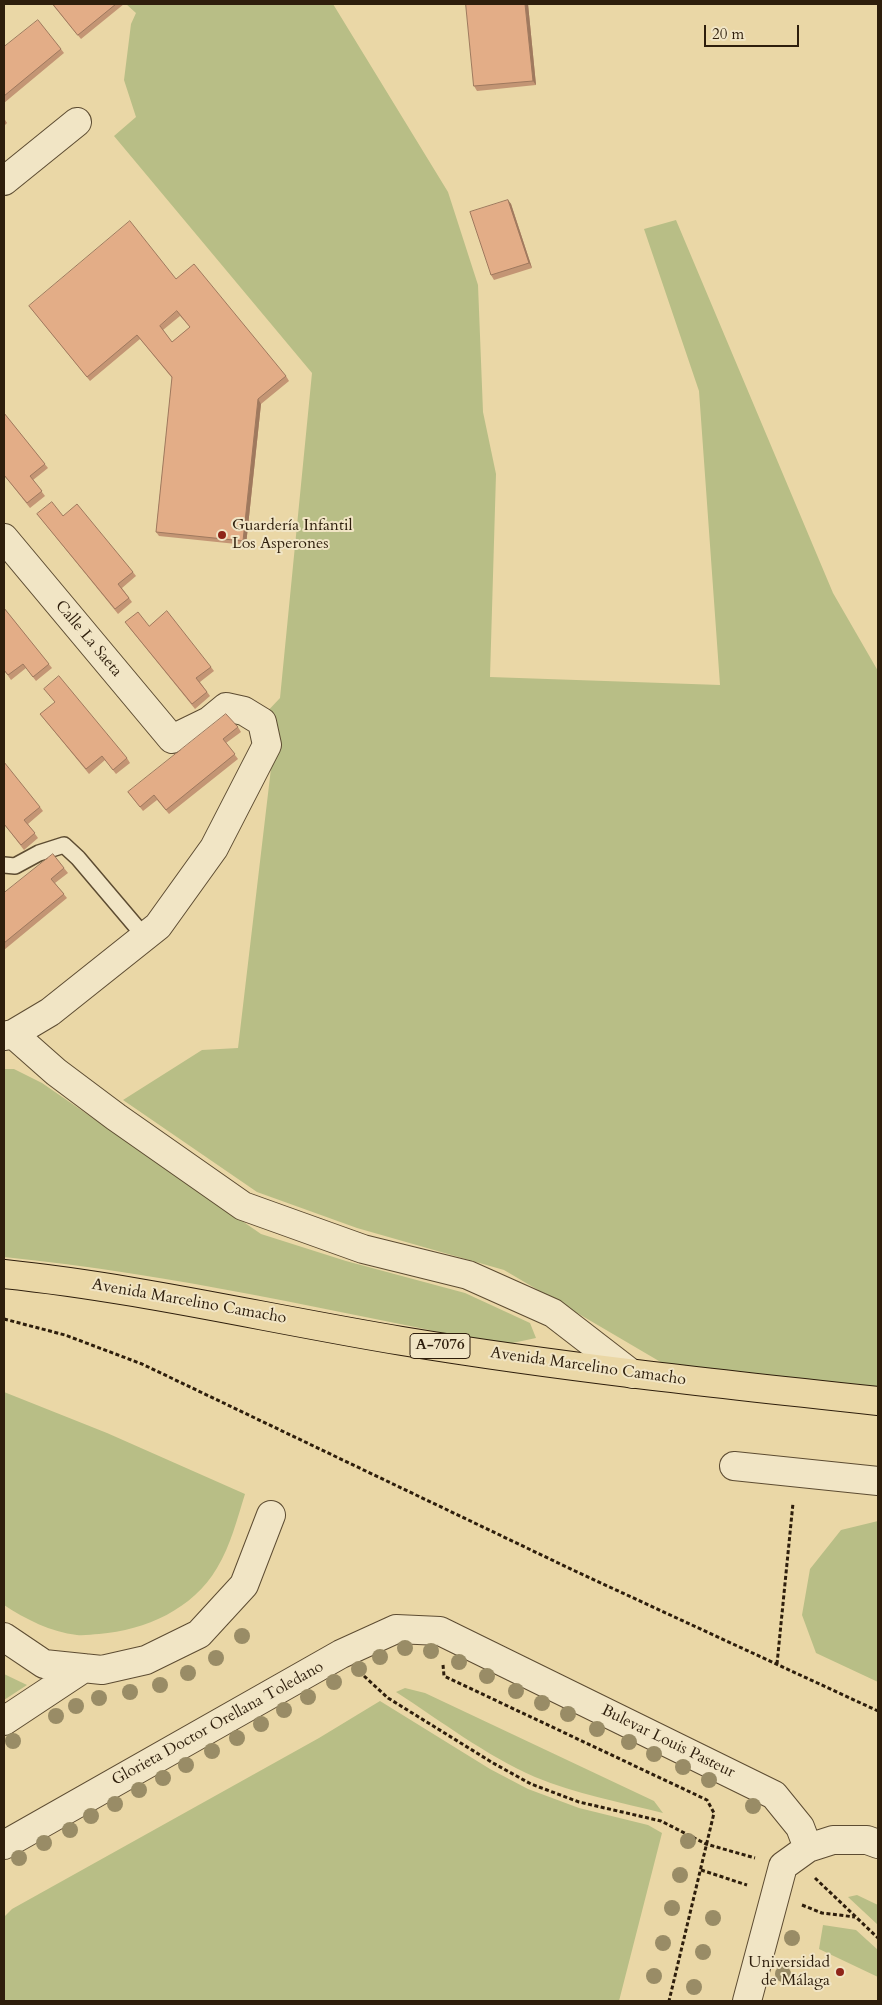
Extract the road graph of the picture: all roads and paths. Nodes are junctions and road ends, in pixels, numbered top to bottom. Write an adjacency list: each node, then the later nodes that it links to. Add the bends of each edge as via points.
1 (77, 122): 2 (street)
2 (4, 182)
3 (4, 538): 5 (street, Calle La Saeta, via 172,739 193,730 226,707 244,711 262,722 266,745 214,848 158,926)
4 (4, 866): 5 (lane, via 15,866 64,845)
5 (145, 937): 6 (street, via 50,1012)
6 (9, 1035): 9 (street, via 116,1117 243,1206 363,1248 468,1275 553,1313)
7 (4, 1274): 9 (main road, Avenida Marcelino Camacho / A-7076, via 184,1299 402,1341)
8 (4, 1319): 18 (path, via 65,1335 142,1364)
9 (632, 1374): 10 (main road, Avenida Marcelino Camacho / A-7076)
10 (878, 1401)
11 (734, 1466): 12 (street)
12 (796, 1472): 13 (street); 18 (path)
13 (878, 1481)
14 (271, 1515): 19 (street, via 244,1585 199,1634 146,1660 102,1670)
15 (440, 1631): 17 (street, Glorieta Doctor Orellana Toledano, via 396,1629); 22 (path, via 444,1676 707,1800 714,1813); 25 (street, Bulevar Louis Pasteur, via 774,1795 800,1826)
16 (4, 1637): 19 (street, via 44,1664)
17 (341, 1654): 22 (path, via 388,1698 531,1784 579,1802 661,1821); 24 (street, Glorieta Doctor Orellana Toledano)
18 (777, 1664): 20 (path)
19 (84, 1668): 21 (street)
20 (878, 1711)
21 (4, 1721)
22 (706, 1844): 26 (path); 31 (path)
23 (878, 1844): 25 (street, via 867,1840 833,1840)
24 (4, 1845)
25 (808, 1848): 32 (street, via 783,1866)
26 (756, 1859)
27 (814, 1878): 29 (path)
28 (822, 1913): 29 (path)
29 (855, 1916): 30 (path)
30 (878, 1938)
31 (669, 2001)
32 (747, 2001)

